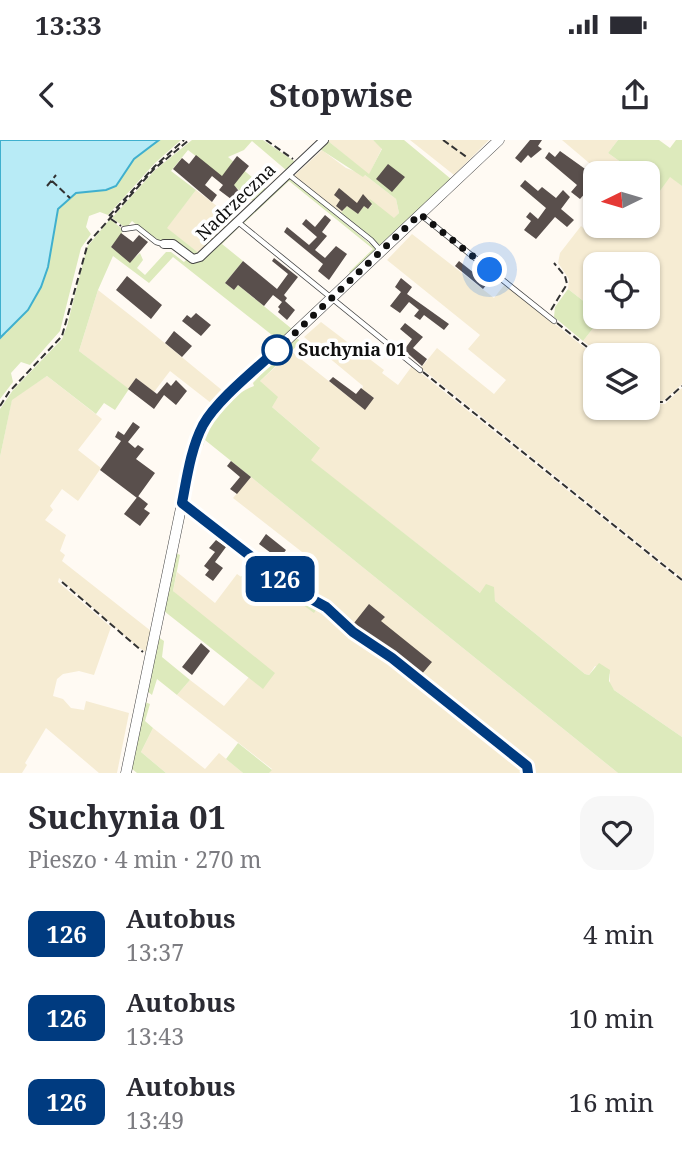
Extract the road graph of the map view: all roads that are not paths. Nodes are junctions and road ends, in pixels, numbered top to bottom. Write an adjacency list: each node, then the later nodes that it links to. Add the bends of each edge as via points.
1 (324, 140): 3 (street, Nadrzeczna)
2 (499, 140): 4 (street)
3 (288, 174): 5 (street, Nadrzeczna); 8 (lane)
4 (420, 214): 8 (street); 10 (lane)
5 (238, 222): 7 (street, Nadrzeczna, via 197,259 173,244); 9 (lane)
6 (124, 229): 7 (lane, via 137,228)
7 (164, 244)
8 (381, 251): 9 (street)
9 (331, 298): 11 (lane); 12 (street, via 216,407 192,455)
10 (552, 319)
11 (419, 370)
12 (182, 503): 13 (street); 14 (lane, via 392,658 527,766)
13 (129, 772)
14 (528, 773)

